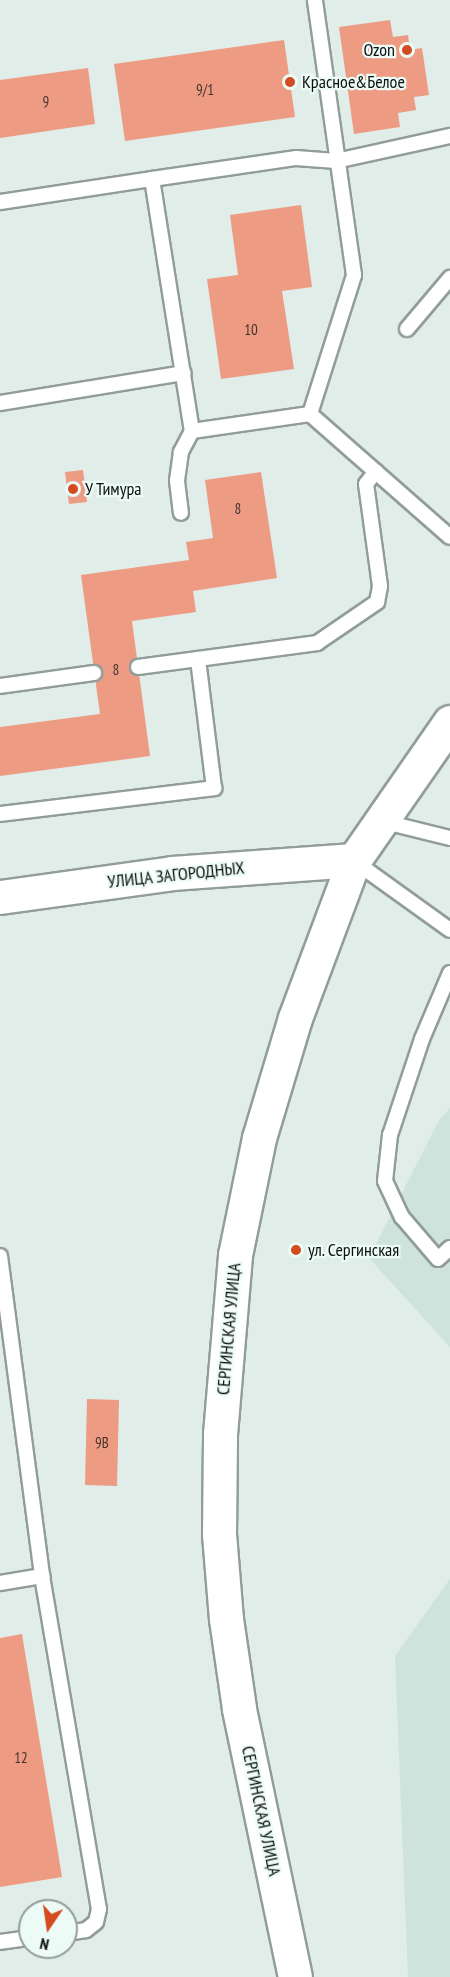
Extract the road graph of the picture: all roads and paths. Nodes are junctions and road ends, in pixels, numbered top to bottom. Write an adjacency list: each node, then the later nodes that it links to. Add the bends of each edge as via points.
1 (315, 0): 3 (lane)
2 (450, 136): 3 (lane)
3 (336, 161): 4 (lane, via 296,158); 10 (lane, via 354,275)
4 (152, 179): 5 (lane); 8 (lane)
5 (0, 202)
6 (450, 278): 7 (lane)
7 (407, 329)
8 (184, 373): 9 (lane); 11 (lane)
9 (0, 403)
10 (310, 414): 11 (lane); 12 (lane)
11 (192, 431): 13 (lane, via 182,452 179,471)
12 (376, 471): 14 (lane); 15 (lane, via 366,484 380,586 377,602 317,643)
13 (181, 513)
14 (450, 537)
15 (198, 659): 16 (lane); 20 (lane, via 214,788)
16 (138, 667)
17 (94, 673): 18 (lane)
18 (0, 686)
19 (450, 722): 21 (main road, СЕРГИНСКАЯ УЛИЦА)
20 (0, 814)
21 (381, 821): 22 (lane); 23 (main road, СЕРГИНСКАЯ УЛИЦА)
22 (450, 838)
23 (354, 861): 24 (main road, УЛИЦА ЗАГОРОДНЫХ, via 172,873); 25 (lane); 34 (main road, СЕРГИНСКАЯ УЛИЦА, via 295,1018 259,1138 235,1256 220,1434 219,1534 226,1619 239,1708)
24 (0, 897)
25 (450, 930)
26 (450, 973): 27 (lane, via 390,1135 386,1181 402,1217 438,1259)
27 (450, 1248)
28 (0, 1256): 29 (lane)
29 (42, 1576): 30 (lane); 31 (lane, via 99,1909 96,1922)
30 (0, 1583)
31 (78, 1931)
32 (18, 1940): 33 (lane)
33 (0, 1942)
34 (295, 1977)

